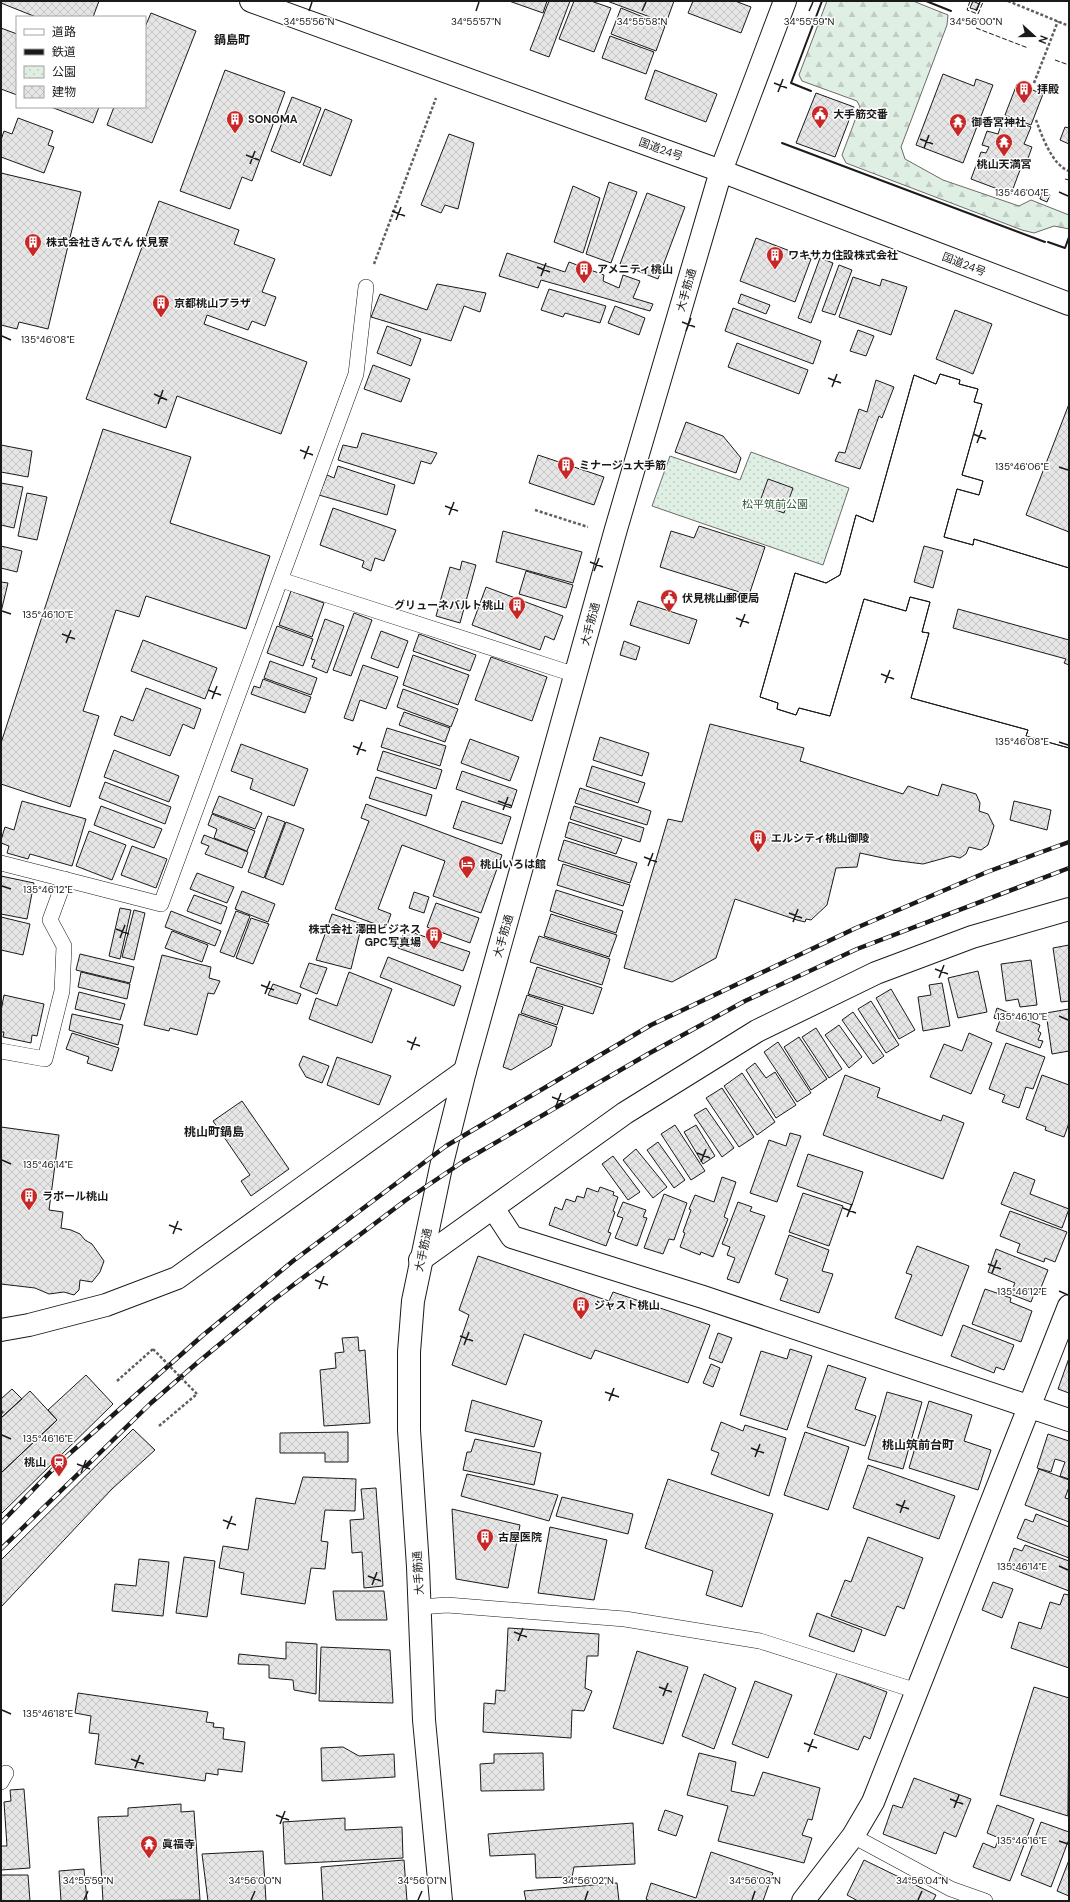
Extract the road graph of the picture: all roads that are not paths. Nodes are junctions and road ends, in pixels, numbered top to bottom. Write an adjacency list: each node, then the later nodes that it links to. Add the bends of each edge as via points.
1 (251, 1): 3 (main road, 国道24号)
2 (785, 1): 3 (main road, 大手筋通)
3 (721, 171): 5 (main road, 国道24号); 7 (main road, 大手筋通)
4 (366, 287): 6 (lane, via 356,374)
5 (1069, 304)
6 (281, 580): 7 (lane); 9 (lane, via 161,904)
7 (576, 675): 12 (main road, 大手筋通)
8 (1, 863): 9 (lane)
9 (65, 878): 11 (lane, via 50,920 64,946 62,991 45,1059)
10 (1069, 909): 13 (main road, via 972,937 876,973 757,1030 625,1113)
11 (1, 1051)
12 (465, 1071): 14 (main road, 大手筋通); 16 (main road, via 177,1278 106,1305)
13 (493, 1208): 14 (main road); 17 (main road, via 512,1237 704,1297)
14 (420, 1260): 19 (main road, 大手筋通, via 413,1301 408,1388 408,1430)
15 (1069, 1306): 17 (main road)
16 (1, 1330)
17 (1029, 1407): 18 (main road); 20 (main road)
18 (1069, 1420)
19 (420, 1607): 20 (lane, via 447,1605 625,1619 745,1639); 22 (main road, 大手筋通, via 424,1720)
20 (917, 1691): 21 (main road, via 873,1802)
21 (853, 1836): 23 (main road); 24 (lane, via 951,1889)
22 (441, 1901)
23 (803, 1901)
24 (985, 1901)

